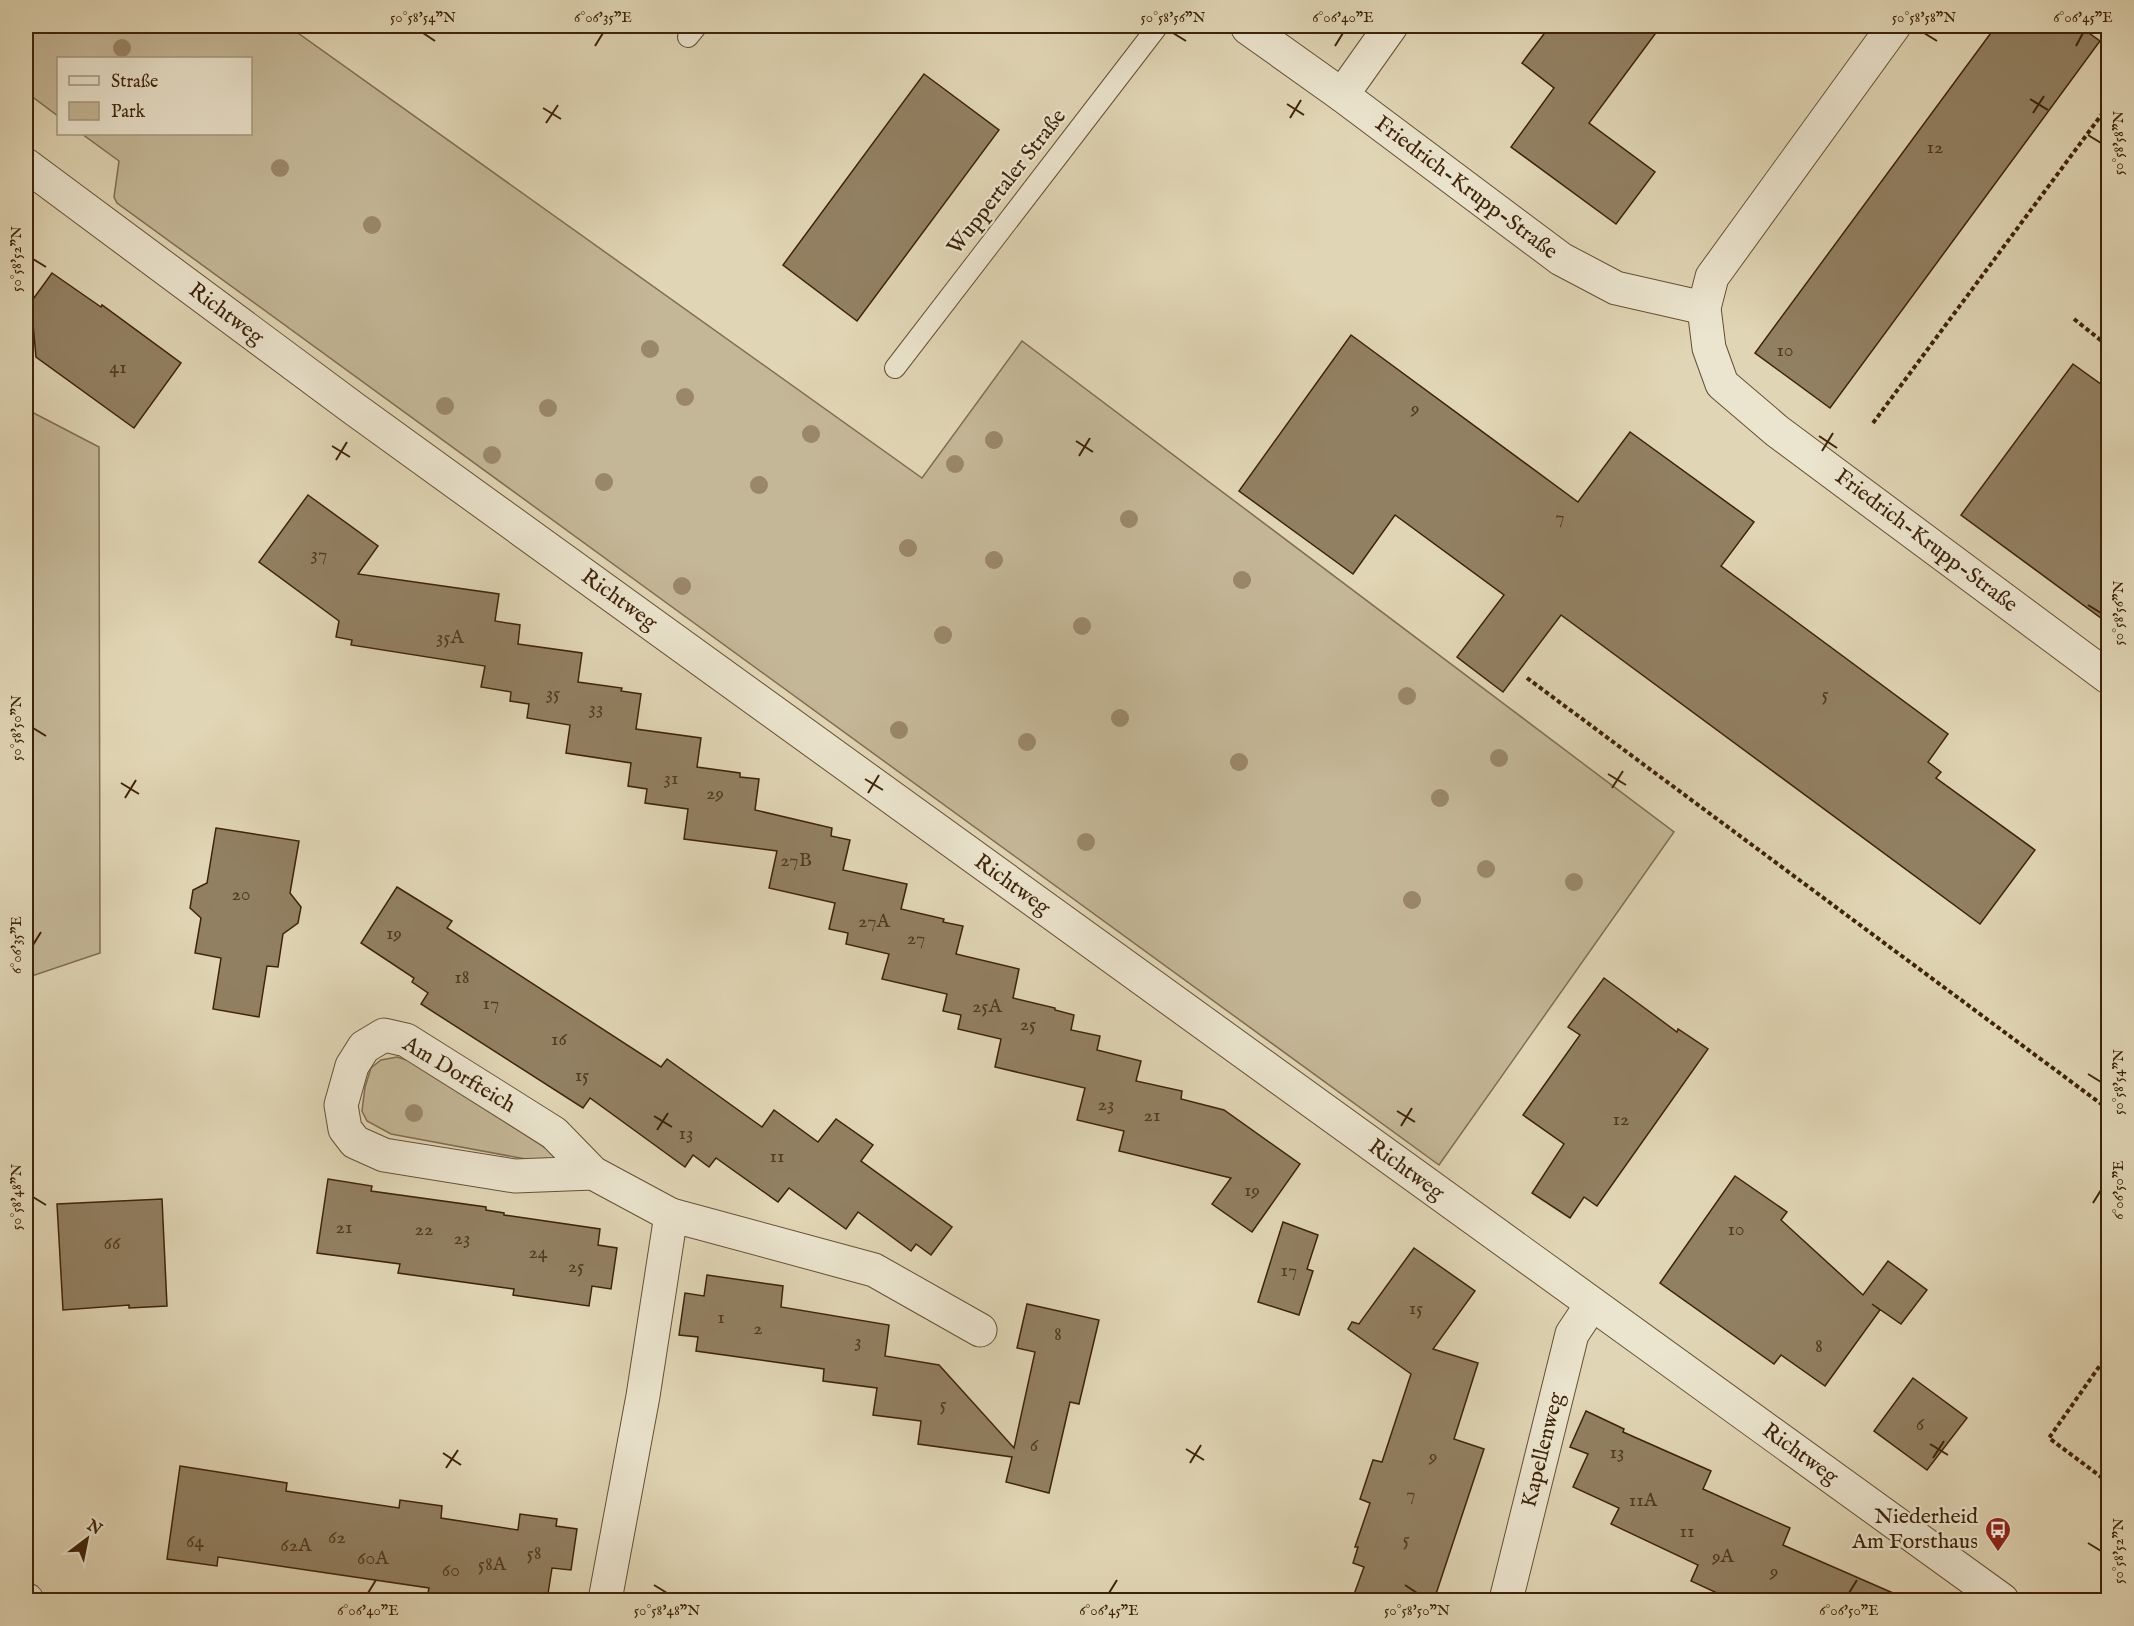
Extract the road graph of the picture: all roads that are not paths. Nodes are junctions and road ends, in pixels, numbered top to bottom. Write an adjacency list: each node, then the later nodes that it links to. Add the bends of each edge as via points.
1 (1158, 26): 8 (lane, Wuppertaler Straße)
2 (1391, 26): 5 (street)
3 (1894, 26): 7 (street, Friedrich-Krupp-Straße, via 1712,277)
4 (1246, 27): 5 (street, Friedrich-Krupp-Straße)
5 (1342, 94): 7 (street, Friedrich-Krupp-Straße, via 1561,259 1616,288)
6 (26, 165): 12 (street, Richtweg, via 372,422)
7 (1704, 308): 9 (street, Friedrich-Krupp-Straße, via 1709,348 1722,384 1777,431)
8 (895, 368)
9 (2109, 677)
10 (592, 1173): 10 (street, Am Dorfteich, via 554,1133 406,1040 384,1035 364,1047 352,1066 341,1105 345,1129 355,1142 384,1155 514,1176); 11 (street, Am Dorfteich)
11 (671, 1215): 13 (street, Am Dorfteich, via 874,1270); 14 (street)
12 (1592, 1304): 15 (street, Kapellenweg, via 1572,1334); 16 (street, Richtweg)
13 (980, 1330)
14 (605, 1600)
15 (1506, 1600)
16 (2002, 1600)

